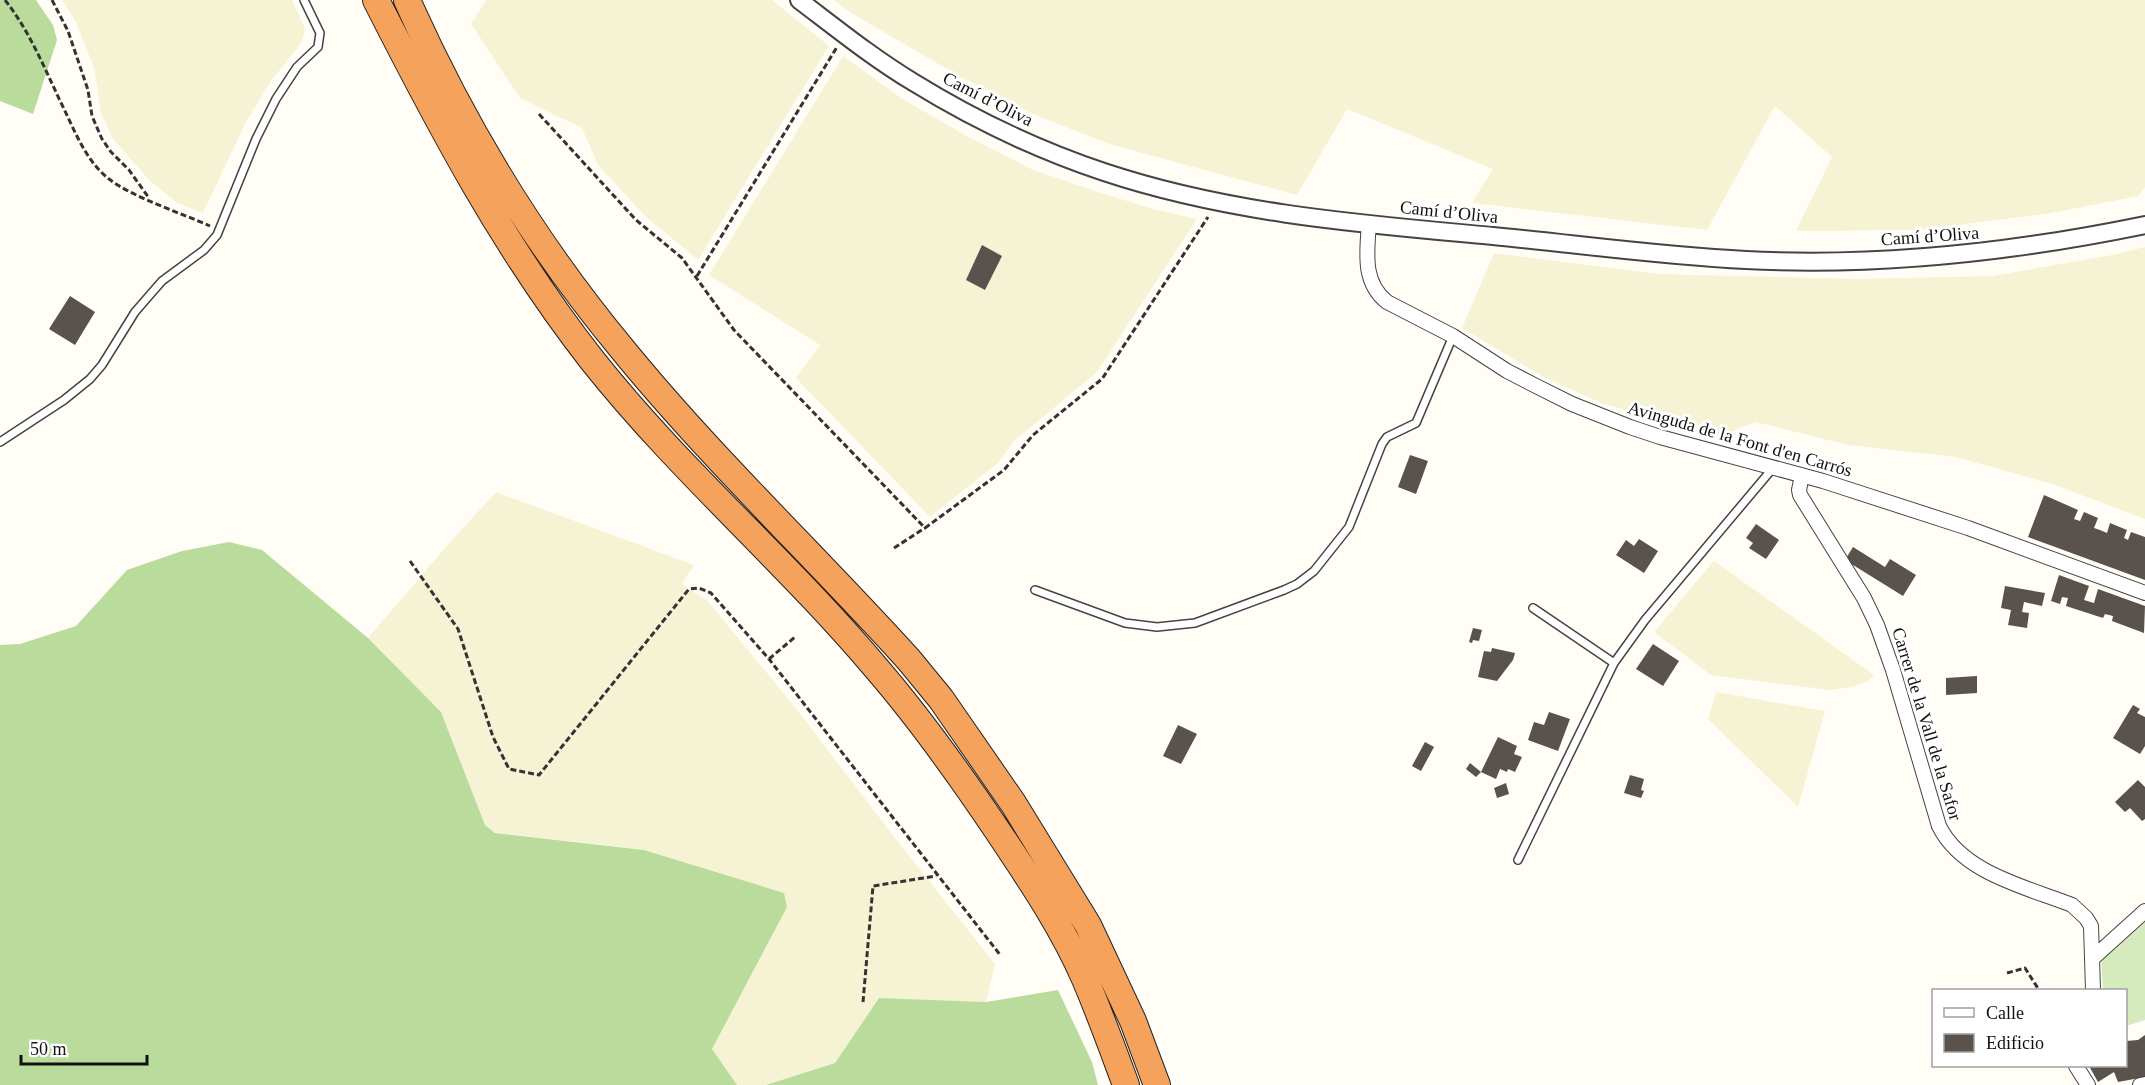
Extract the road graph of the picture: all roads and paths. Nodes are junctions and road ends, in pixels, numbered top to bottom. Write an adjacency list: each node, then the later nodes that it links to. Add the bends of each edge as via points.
1 (5, 0): 9 (path, via 28,34 81,145 110,180)
2 (52, 0): 9 (path, via 68,31 102,139)
3 (304, 0): 13 (lane, via 320,33 318,47 297,67 276,99)
4 (376, 0): 39 (highway, via 496,224 592,360 648,426 876,668 971,791 1054,918 1084,978)
5 (407, 0): 40 (highway, via 469,128 540,239 614,340 667,403 909,660 994,775 1088,925 1133,1022)
6 (799, 0): 7 (street, Camí d’Oliva)
7 (844, 35): 10 (street, Camí d’Oliva, via 922,88 1047,151 1179,195); 14 (path)
8 (539, 114): 14 (path, via 636,220 682,258)
9 (150, 200): 13 (path)
10 (1217, 203): 11 (street, Camí d’Oliva, via 1314,219); 19 (path, via 1102,379 1033,435 1004,470)
11 (1369, 223): 12 (street, Camí d’Oliva, via 1689,256 1805,262 1983,253); 15 (street, Avinguda de la Font d'en Carrós, via 1369,278 1377,294)
12 (2145, 225)
13 (219, 230): 16 (lane, via 211,244 162,281 135,312 90,379)
14 (697, 276): 19 (path, via 734,330)
15 (1453, 336): 17 (street, Avinguda de la Font d'en Carrós, via 1507,371 1591,412 1660,437); 22 (lane, via 1416,423 1387,437 1349,527 1314,571 1297,584 1203,621 1157,627 1125,623)
16 (0, 442)
17 (1773, 467): 18 (street, Avinguda de la Font d'en Carrós); 27 (lane, via 1645,620)
18 (1802, 475): 23 (street, Avinguda de la Font d'en Carrós, via 1968,528); 32 (street, Carrer de la Vall de la Safor, via 1800,495 1864,598 1884,642 1944,836 1977,866 2072,905 2091,926)
19 (926, 528): 20 (path)
20 (894, 548)
21 (410, 561): 26 (path, via 458,629 492,737 509,769 539,775 689,589 711,593)
22 (1035, 590)
23 (2145, 593)
24 (1533, 608): 27 (lane)
25 (795, 638): 26 (path)
26 (769, 659): 29 (path)
27 (1614, 663): 28 (lane)
28 (1518, 860)
29 (937, 876): 31 (path); 36 (path, via 873,886)
30 (2145, 911): 32 (street)
31 (1001, 956)
32 (2093, 958): 35 (street, Carrer de la Vall de la Safor)
33 (2007, 973): 34 (path, via 2025,968)
34 (2037, 989)
35 (2093, 989)
36 (863, 1002)
37 (2077, 1067): 41 (street)
38 (2145, 1083): 42 (street)
39 (1126, 1085)
40 (1156, 1085)
41 (2088, 1085)
42 (2140, 1085)

